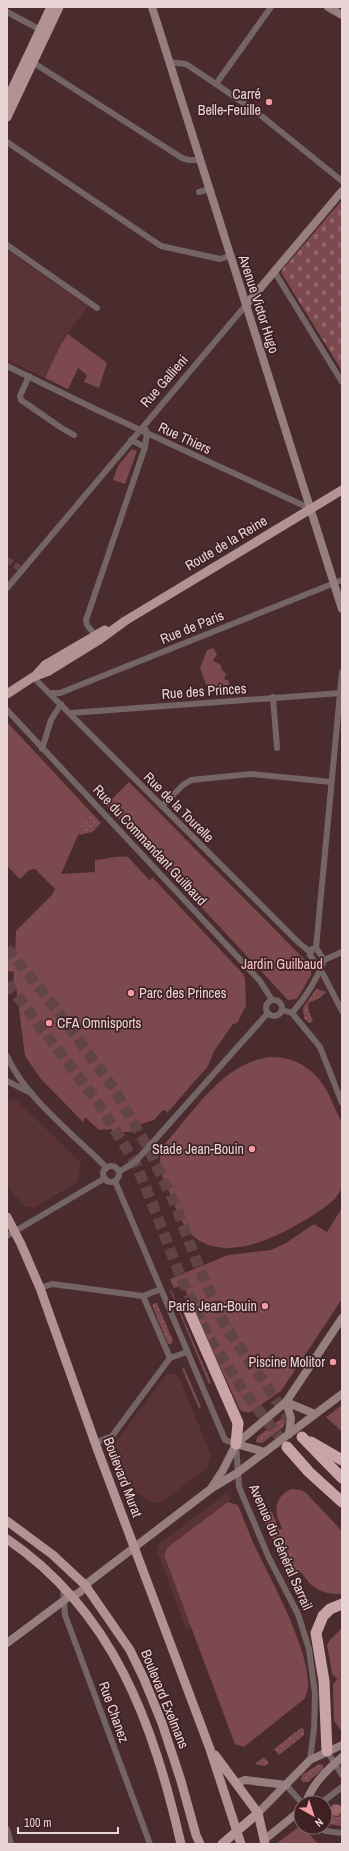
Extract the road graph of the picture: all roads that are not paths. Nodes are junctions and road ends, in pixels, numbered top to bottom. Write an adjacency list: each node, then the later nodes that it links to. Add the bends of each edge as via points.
1 (46, 7): 10 (main road)
2 (51, 7): 10 (main road)
3 (59, 7): 13 (main road)
4 (65, 7): 12 (main road)
5 (152, 7): 11 (street, Avenue Victor Hugo)
6 (271, 7): 14 (street)
7 (328, 7): 9 (street)
8 (7, 12): 10 (street)
9 (342, 15)
10 (41, 30): 15 (main road)
11 (169, 62): 14 (street, via 186,64); 18 (street, Avenue Victor Hugo)
12 (37, 65): 13 (main road); 18 (street, via 182,158)
13 (27, 76): 16 (main road)
14 (216, 84): 19 (street, via 259,114)
15 (7, 100)
16 (7, 118)
17 (7, 142): 24 (street, via 161,246 220,259)
18 (200, 160): 20 (street, Avenue Victor Hugo)
19 (342, 181)
20 (210, 189): 21 (street); 24 (street, Avenue Victor Hugo)
21 (199, 192)
22 (340, 194): 25 (street, Rue Gallieni)
23 (7, 245): 27 (street)
24 (230, 256): 26 (street, Avenue Victor Hugo)
25 (274, 271): 26 (street, Rue Gallieni); 30 (street)
26 (246, 305): 31 (street, Rue Gallieni); 37 (street, Avenue Victor Hugo)
27 (97, 308)
28 (7, 366): 29 (street, Rue Thiers)
29 (29, 376): 31 (street, Rue Thiers); 33 (street, via 20,396 21,400)
30 (342, 382)
31 (142, 427): 32 (street); 34 (street, Rue Gallieni)
32 (147, 433): 35 (street); 37 (street, Rue Thiers)
33 (74, 435)
34 (131, 440): 35 (street); 40 (street, Rue Gallieni)
35 (145, 448): 42 (street, via 86,620)
36 (342, 490): 37 (main road, Route de la Reine)
37 (311, 510): 39 (street, Avenue Victor Hugo); 42 (main road, Route de la Reine)
38 (342, 580): 39 (street, Rue de Paris)
39 (334, 584): 41 (street, Avenue Victor Hugo); 45 (street, Rue de Paris, via 60,693)
40 (7, 588)
41 (342, 609)
42 (97, 637): 44 (main road, Route de la Reine, via 49,671)
43 (342, 672): 46 (street)
44 (33, 677): 45 (street, Rue de la Tourelle); 47 (main road, Route de la Reine)
45 (50, 693): 49 (street, Rue de la Tourelle)
46 (341, 693): 48 (street, Rue des Princes); 54 (street)
47 (7, 694)
48 (273, 697): 51 (street, Rue des Princes); 52 (street)
49 (61, 704): 51 (street, Rue de la Tourelle); 53 (street, via 51,720)
50 (7, 710): 53 (street, Rue du Commandant Guilbaud)
51 (70, 713): 55 (street, Rue de la Tourelle)
52 (277, 748)
53 (42, 749): 61 (street, Rue du Commandant Guilbaud, via 260,981)
54 (331, 782): 55 (street, via 251,774 191,780); 56 (street)
55 (162, 806): 57 (street, Rue de la Tourelle)
56 (316, 948): 57 (street); 59 (street)
57 (310, 952): 60 (street, Rue de la Tourelle, via 311,958)
58 (342, 952): 59 (street)
59 (324, 960): 60 (street)
60 (320, 969): 63 (street); 64 (street, via 315,981)
61 (272, 1000): 62 (street, Rue du Commandant Guilbaud, via 279,1002); 65 (street, via 266,1006)
62 (282, 1010): 64 (street); 65 (street, via 274,1017)
63 (342, 1011)
64 (292, 1013): 70 (street, via 320,1047)
65 (267, 1014): 72 (street, via 136,1161)
66 (7, 1056): 67 (street)
67 (15, 1072): 68 (street); 69 (street)
68 (8, 1082): 69 (street)
69 (30, 1092): 71 (street)
70 (342, 1104)
71 (107, 1168): 72 (street, via 114,1167); 73 (street, via 104,1172)
72 (119, 1172): 74 (street)
73 (105, 1178): 74 (street, via 110,1182); 76 (street)
74 (115, 1181): 78 (street)
75 (7, 1217): 76 (main road, Boulevard Murat)
76 (11, 1233): 77 (main road, Boulevard Murat)
77 (40, 1288): 79 (street, via 52,1284); 88 (main road, Boulevard Murat)
78 (161, 1289): 79 (street); 82 (street)
79 (143, 1296): 83 (street)
80 (188, 1309): 89 (highway, via 238,1423)
81 (342, 1318): 85 (street)
82 (187, 1352): 83 (street); 89 (street, via 224,1440)
83 (170, 1358): 88 (street, via 112,1436)
84 (342, 1394): 86 (street)
85 (286, 1402): 86 (street); 87 (street, via 291,1418); 89 (street)
86 (315, 1414): 87 (street)
87 (289, 1434): 91 (street)
88 (95, 1443): 100 (main road, Boulevard Murat)
89 (236, 1444): 91 (street); 93 (street, Avenue du Général Sarrail); 95 (street)
90 (287, 1447): 96 (highway)
91 (264, 1452): 93 (street)
92 (342, 1460): 94 (highway, via 302,1437)
93 (237, 1473): 95 (street); 109 (street, Avenue du Général Sarrail, via 239,1487 269,1558 298,1614 309,1649 316,1694)
94 (342, 1478)
95 (212, 1488): 100 (street)
96 (338, 1499): 97 (highway)
97 (342, 1506)
98 (7, 1521): 101 (main road, Boulevard Exelmans, via 53,1555)
99 (7, 1539): 102 (main road, Boulevard Exelmans, via 63,1588)
100 (135, 1547): 101 (street); 106 (main road, Boulevard Murat)
101 (84, 1585): 102 (street, via 80,1584); 122 (main road, Boulevard Exelmans, via 130,1650 144,1679 172,1752)
102 (67, 1598): 104 (street); 125 (street, Rue Chanez, via 65,1616); 126 (main road, Boulevard Exelmans, via 96,1625 131,1690 161,1764)
103 (342, 1604): 107 (highway, via 330,1609 323,1616 316,1633 324,1682)
104 (7, 1643)
105 (342, 1745): 107 (street)
106 (210, 1749): 112 (main road, Boulevard Murat); 121 (main road, Boulevard Murat)
107 (327, 1751): 109 (street); 110 (street)
108 (342, 1757): 110 (street)
109 (310, 1760): 113 (street)
110 (334, 1764): 111 (street); 116 (street)
111 (342, 1775)
112 (237, 1784): 113 (street, via 245,1780); 118 (main road, Boulevard Murat)
113 (286, 1784): 115 (street); 118 (street)
114 (342, 1787): 117 (street)
115 (295, 1795)
116 (309, 1795)
117 (332, 1795)
118 (258, 1813): 121 (main road); 123 (main road)
119 (293, 1817): 123 (street)
120 (7, 1829): 124 (street)
121 (237, 1831): 127 (main road); 128 (main road, Boulevard Murat)
122 (199, 1842)
123 (263, 1843)
124 (11, 1844)
125 (150, 1844)
126 (181, 1844)
127 (222, 1844)
128 (242, 1844)

